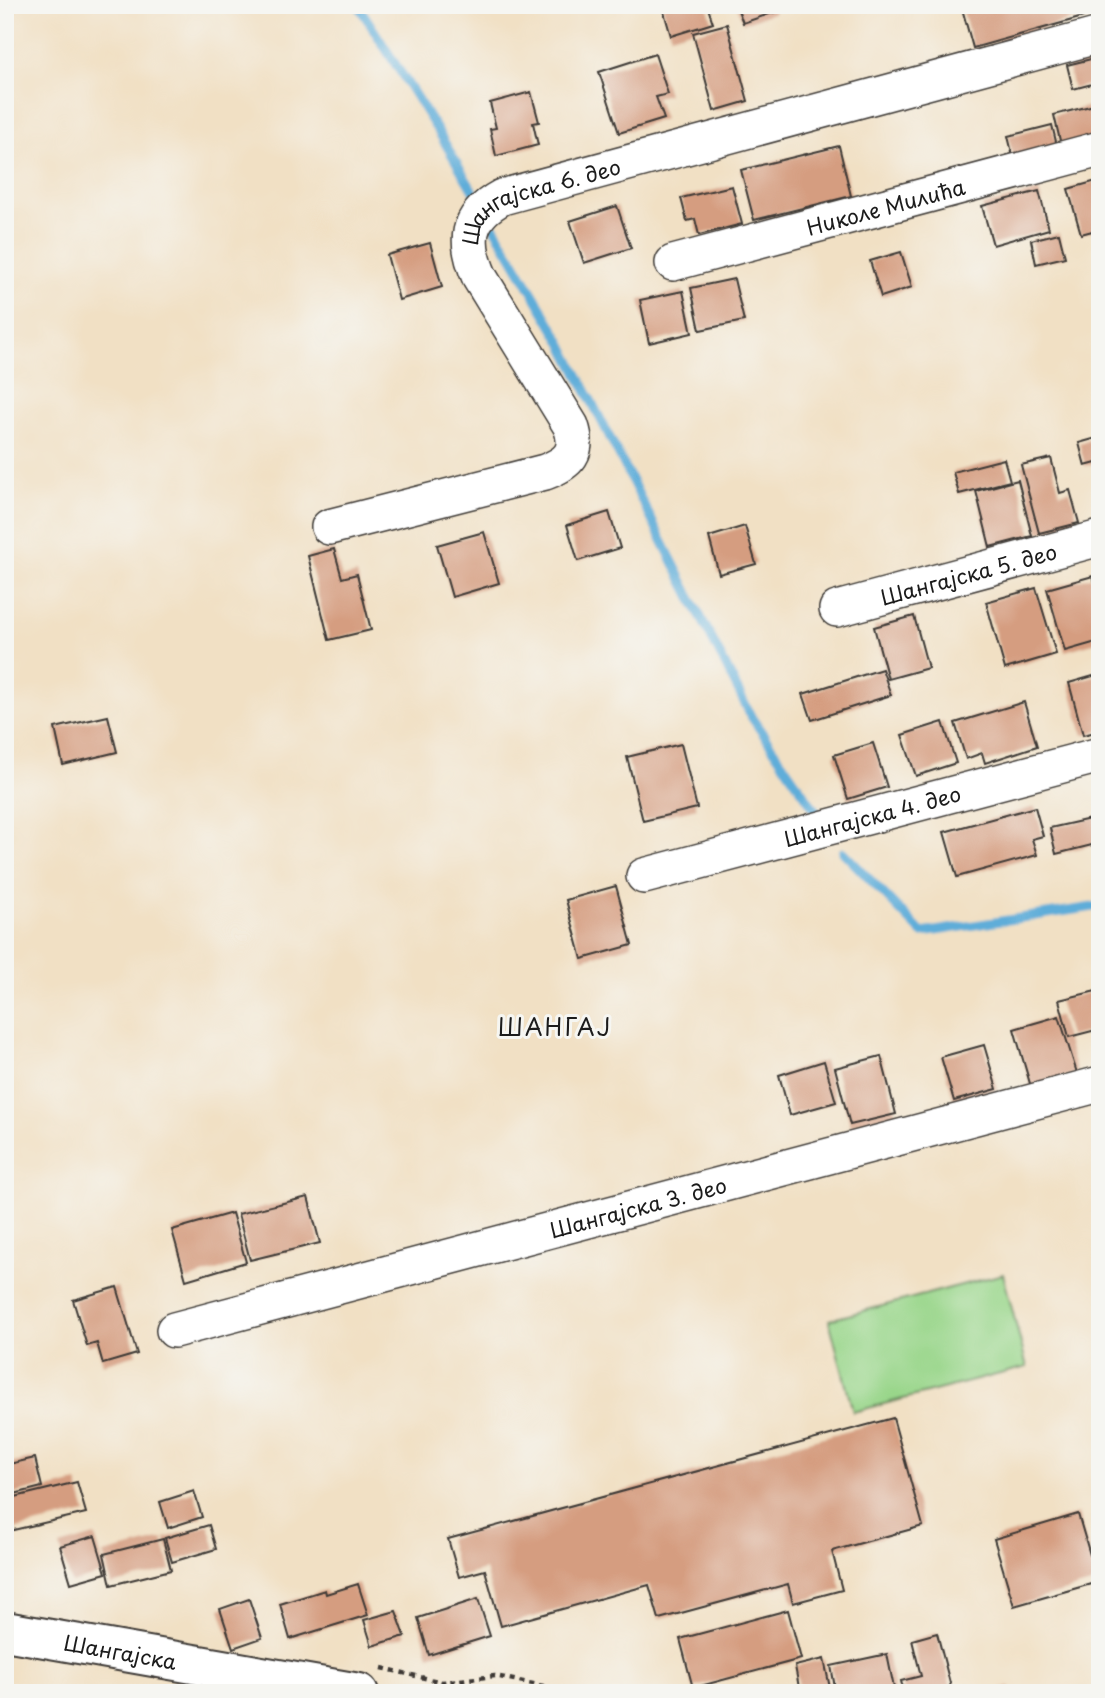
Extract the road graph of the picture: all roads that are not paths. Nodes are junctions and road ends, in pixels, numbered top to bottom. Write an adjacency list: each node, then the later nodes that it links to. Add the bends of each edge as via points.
1 (1100, 35): 4 (street, Шангајска 6. део, via 494,201 474,221 469,247 472,261 571,426 575,437 571,454 544,472)
2 (1100, 149): 3 (street, Николе Милића)
3 (673, 262)
4 (329, 527)
5 (1100, 538): 6 (street, Шангајска 5. део)
6 (837, 609)
7 (1100, 755): 8 (street, Шангајска 4. део)
8 (644, 876)
9 (1100, 1084): 10 (street, Шангајска 3. део)
10 (174, 1330)
11 (5, 1631): 12 (main road, Шангајска)
12 (359, 1693)

